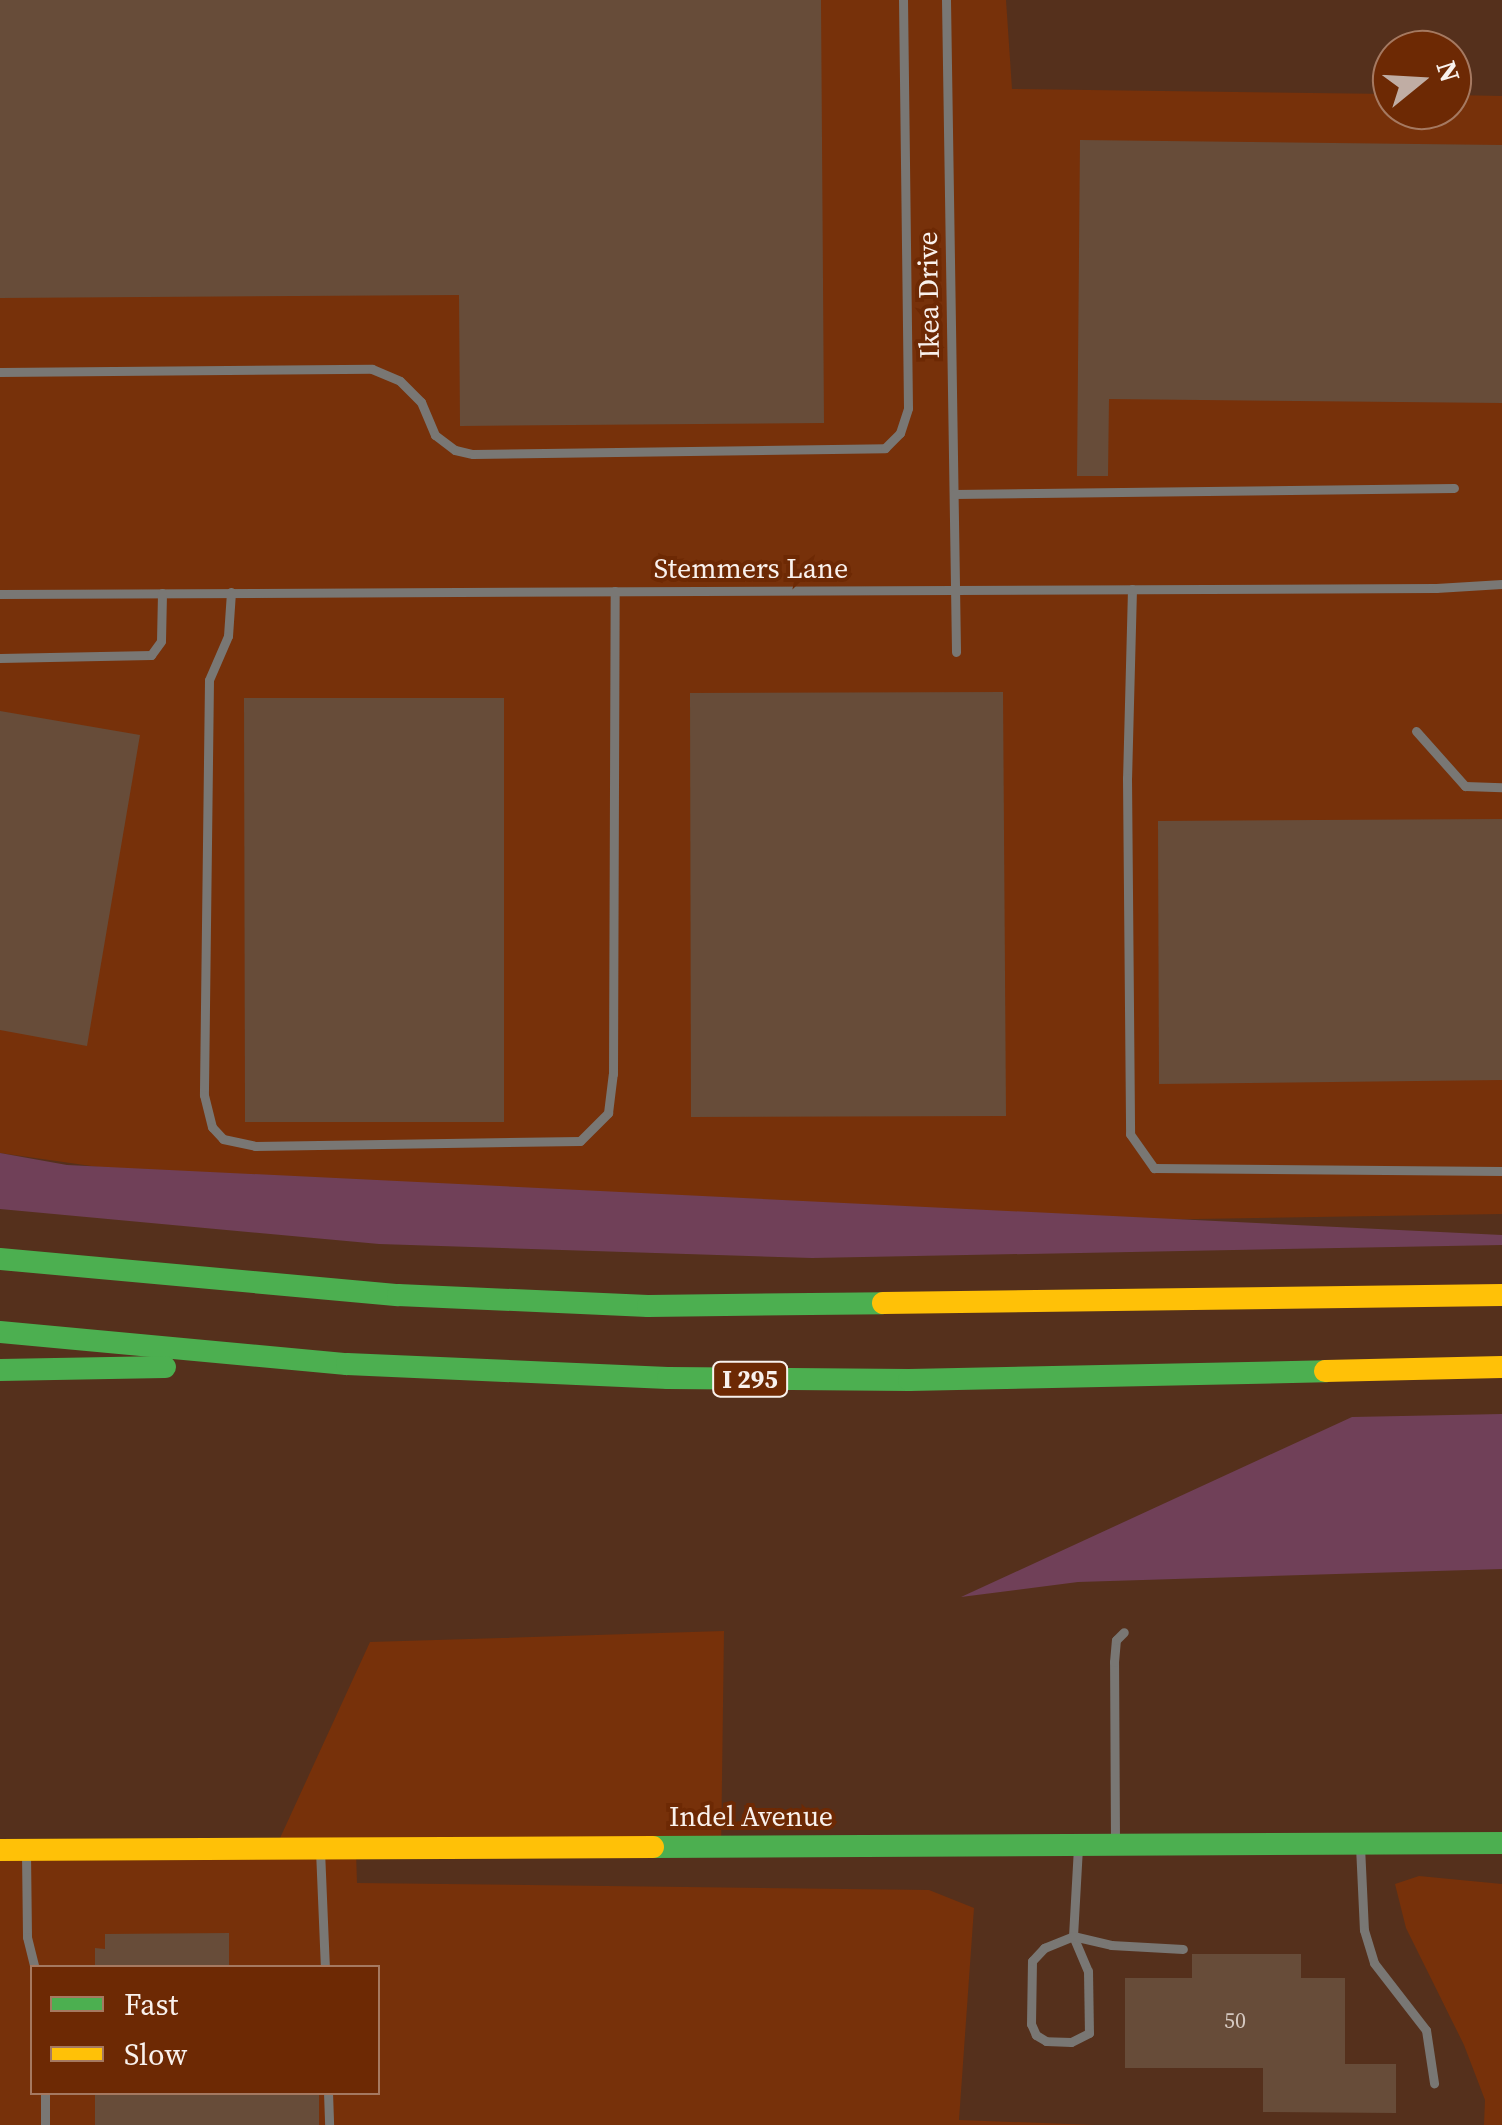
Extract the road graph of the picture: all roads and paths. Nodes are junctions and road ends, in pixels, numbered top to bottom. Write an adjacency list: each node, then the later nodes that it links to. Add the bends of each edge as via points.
1 (902, 0): 3 (lane, via 908,408 900,433 885,448 473,454 435,435 420,402 372,368)
2 (946, 0): 5 (lane, Ikea Drive)
3 (0, 372)
4 (1454, 488): 5 (lane)
5 (954, 494): 7 (lane, Ikea Drive)
6 (1502, 584): 8 (lane, Stemmers Lane)
7 (956, 589): 8 (lane, Stemmers Lane); 9 (lane, Stemmers Lane); 13 (lane, Ikea Drive)
8 (1132, 589): 17 (lane, via 1130,1134 1154,1168)
9 (615, 591): 10 (lane, Stemmers Lane); 10 (lane, via 608,1113 580,1141 255,1146 223,1139 212,1127 204,1095 209,680 228,636)
10 (231, 592): 11 (lane, Stemmers Lane)
11 (162, 593): 12 (lane, Stemmers Lane); 14 (lane, via 161,640 151,655)
12 (0, 594)
13 (956, 652)
14 (0, 658)
15 (1416, 731): 16 (lane, via 1466,786)
16 (1502, 787)
17 (1502, 1172)
18 (0, 1259): 19 (main road, via 317,1289 631,1305)
19 (1502, 1295)
20 (0, 1332): 21 (main road, I 295)
21 (347, 1364): 22 (main road, I 295, via 829,1380); 23 (main road)
22 (1502, 1366)
23 (0, 1370)
24 (1124, 1632): 27 (lane, via 1116,1640 1114,1662)
25 (1502, 1843): 28 (main road, Indel Avenue)
26 (1078, 1844): 27 (main road, Indel Avenue); 29 (main road, Indel Avenue); 32 (lane)
27 (1115, 1844): 28 (main road, Indel Avenue)
28 (1360, 1844): 36 (lane, via 1364,1930 1374,1962 1426,2030)
29 (320, 1848): 31 (main road, Indel Avenue); 35 (lane)
30 (0, 1850): 31 (main road, Indel Avenue)
31 (26, 1850): 34 (lane, via 27,1936)
32 (1073, 1936): 32 (lane, via 1088,1971 1089,2033 1082,2040 1046,2041 1031,2024 1032,1961); 33 (lane, via 1110,1946)
33 (1183, 1950)
34 (34, 1965)
35 (325, 1965)
36 (1434, 2084)
37 (45, 2095): 39 (lane)
38 (328, 2095): 40 (lane)
39 (45, 2125)
40 (329, 2125)

